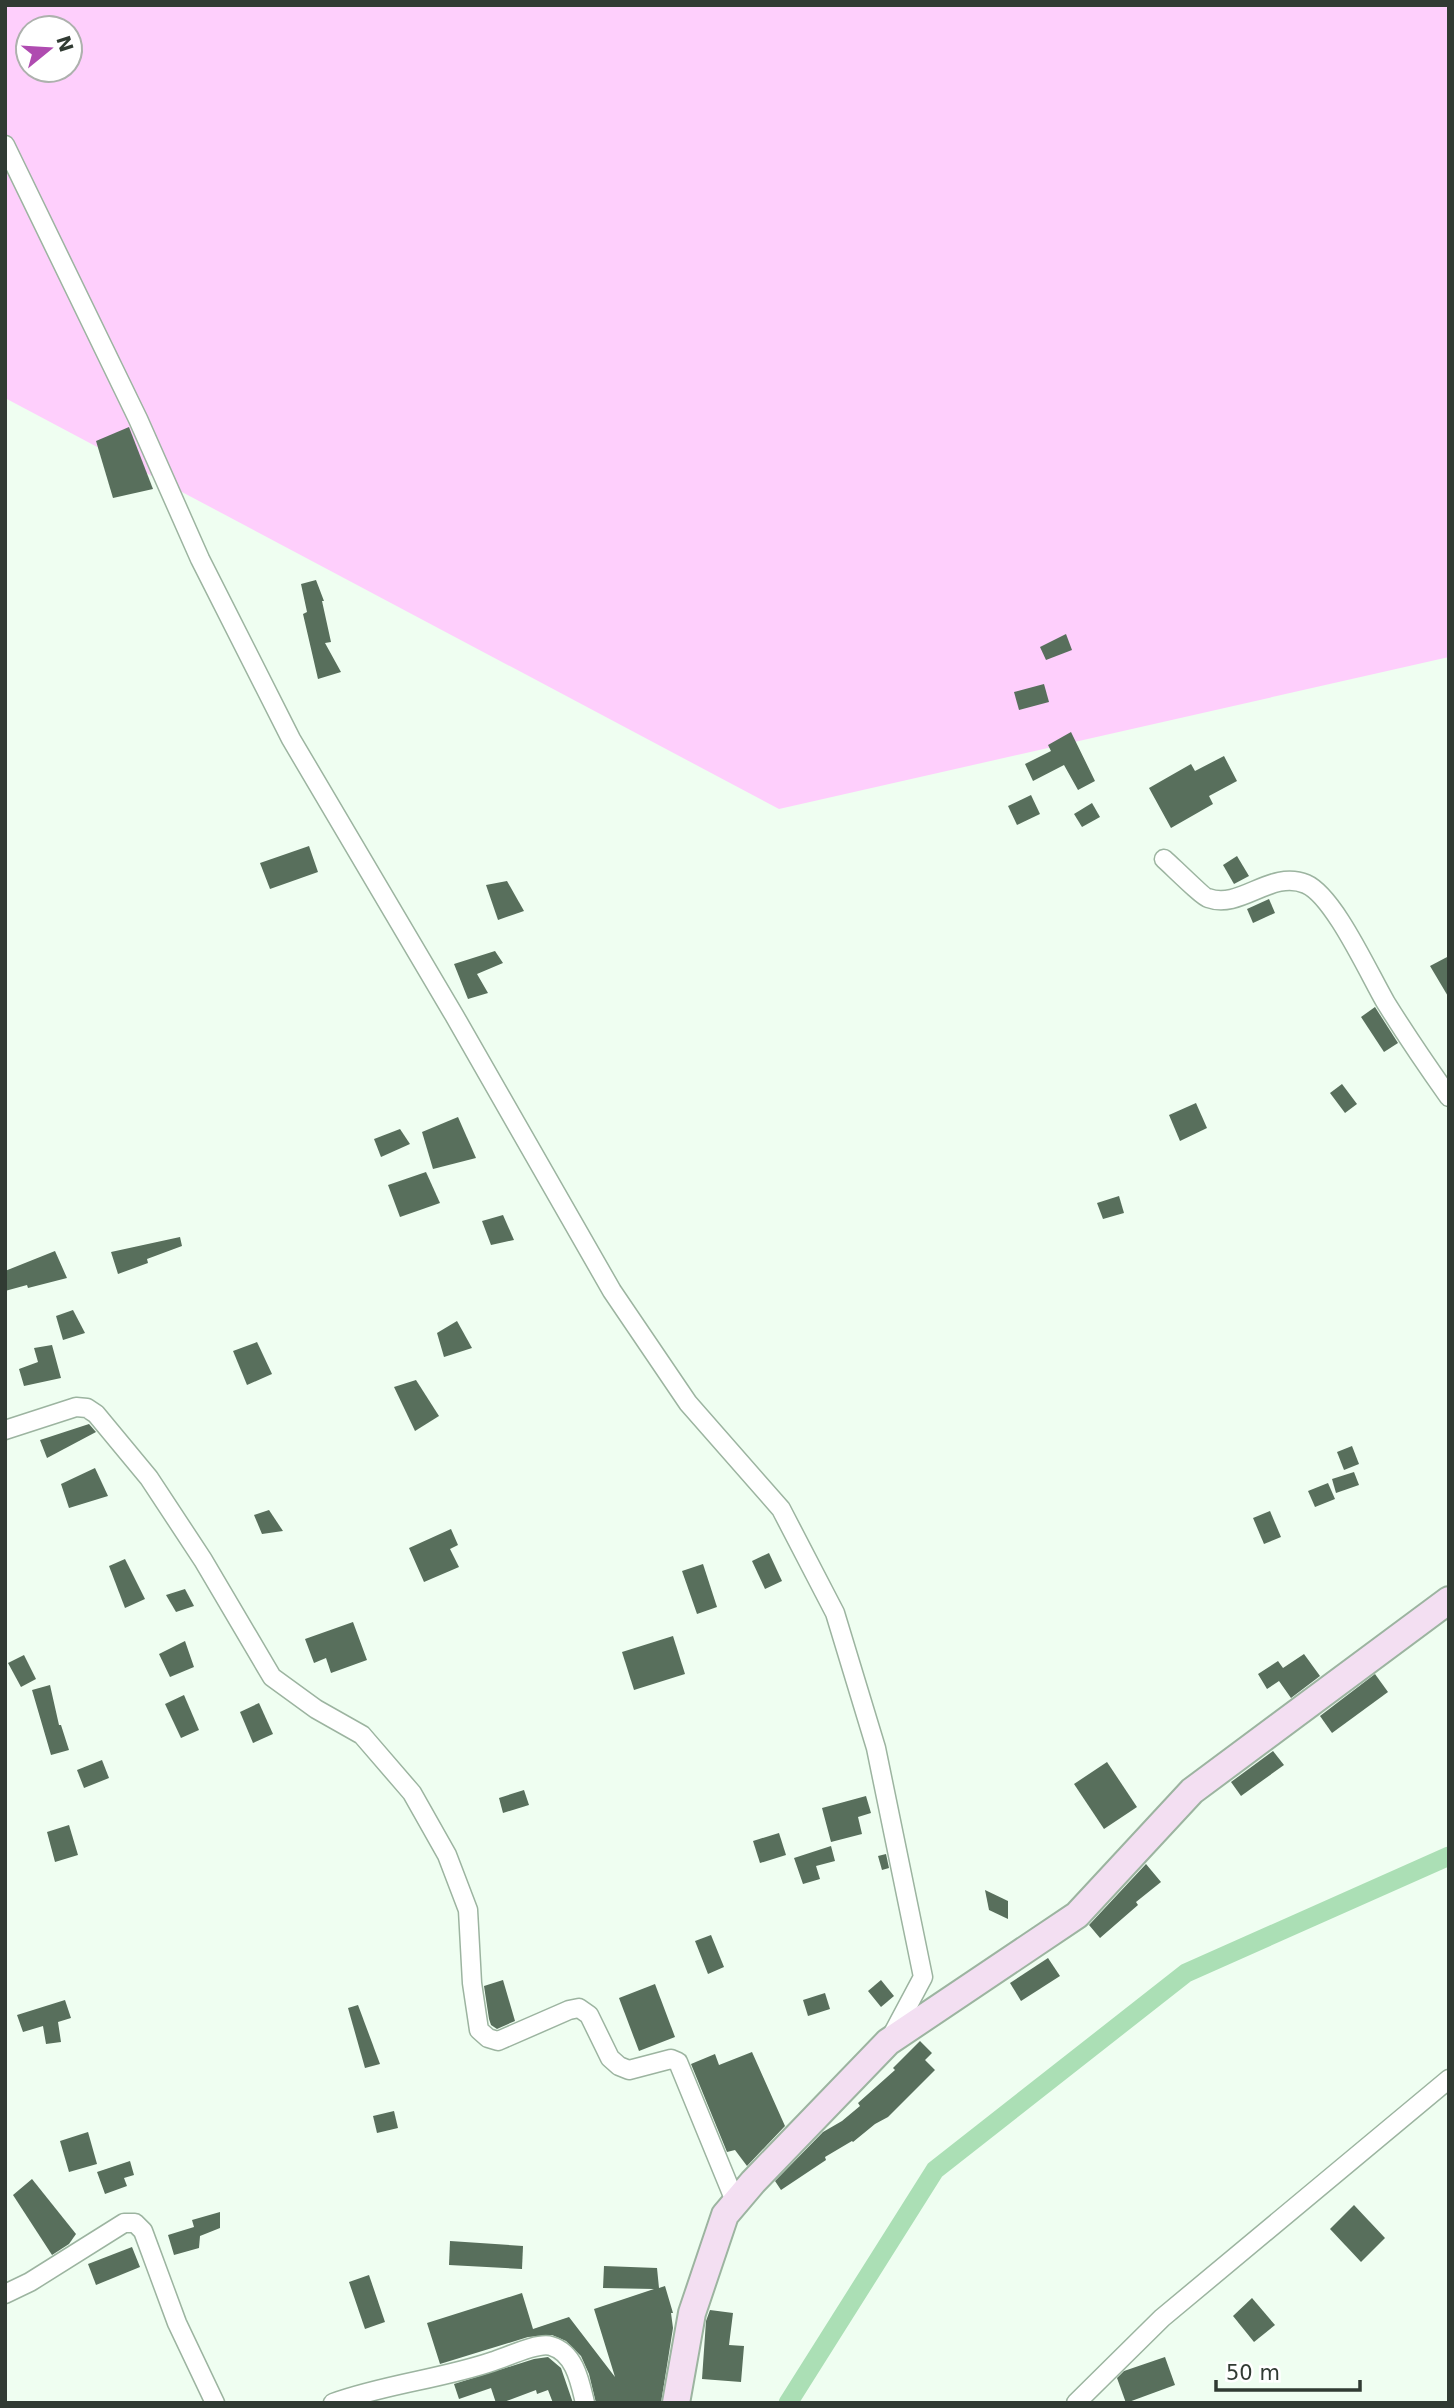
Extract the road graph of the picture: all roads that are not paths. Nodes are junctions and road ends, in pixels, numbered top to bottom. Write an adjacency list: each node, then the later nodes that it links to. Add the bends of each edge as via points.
1 (5, 145): 6 (street, via 138,419 200,559 291,739 612,1290 688,1403 781,1509 835,1612 876,1748 923,1977)
2 (1164, 859): 3 (street, via 1205,898 1225,901 1282,880 1303,883 1319,892)
3 (1449, 1097)
4 (5, 1430): 8 (street, via 76,1407 96,1414 149,1478 272,1677 362,1735 412,1793 447,1855 468,1909 479,2029 498,2041 579,2008 589,2015 610,2058 619,2066 629,2070 671,2059 678,2062)
5 (1449, 1600): 6 (street, via 1192,1791 1077,1915)
6 (888, 2042): 8 (street)
7 (1449, 2079): 14 (street, via 1162,2318)
8 (735, 2201): 13 (street, via 725,2215 692,2313)
9 (5, 2294): 10 (street, via 124,2223 135,2223 144,2231 177,2323)
10 (215, 2403)
11 (333, 2403): 12 (street, via 550,2346 565,2354 577,2371)
12 (585, 2403)
13 (676, 2403)
14 (1076, 2403)

